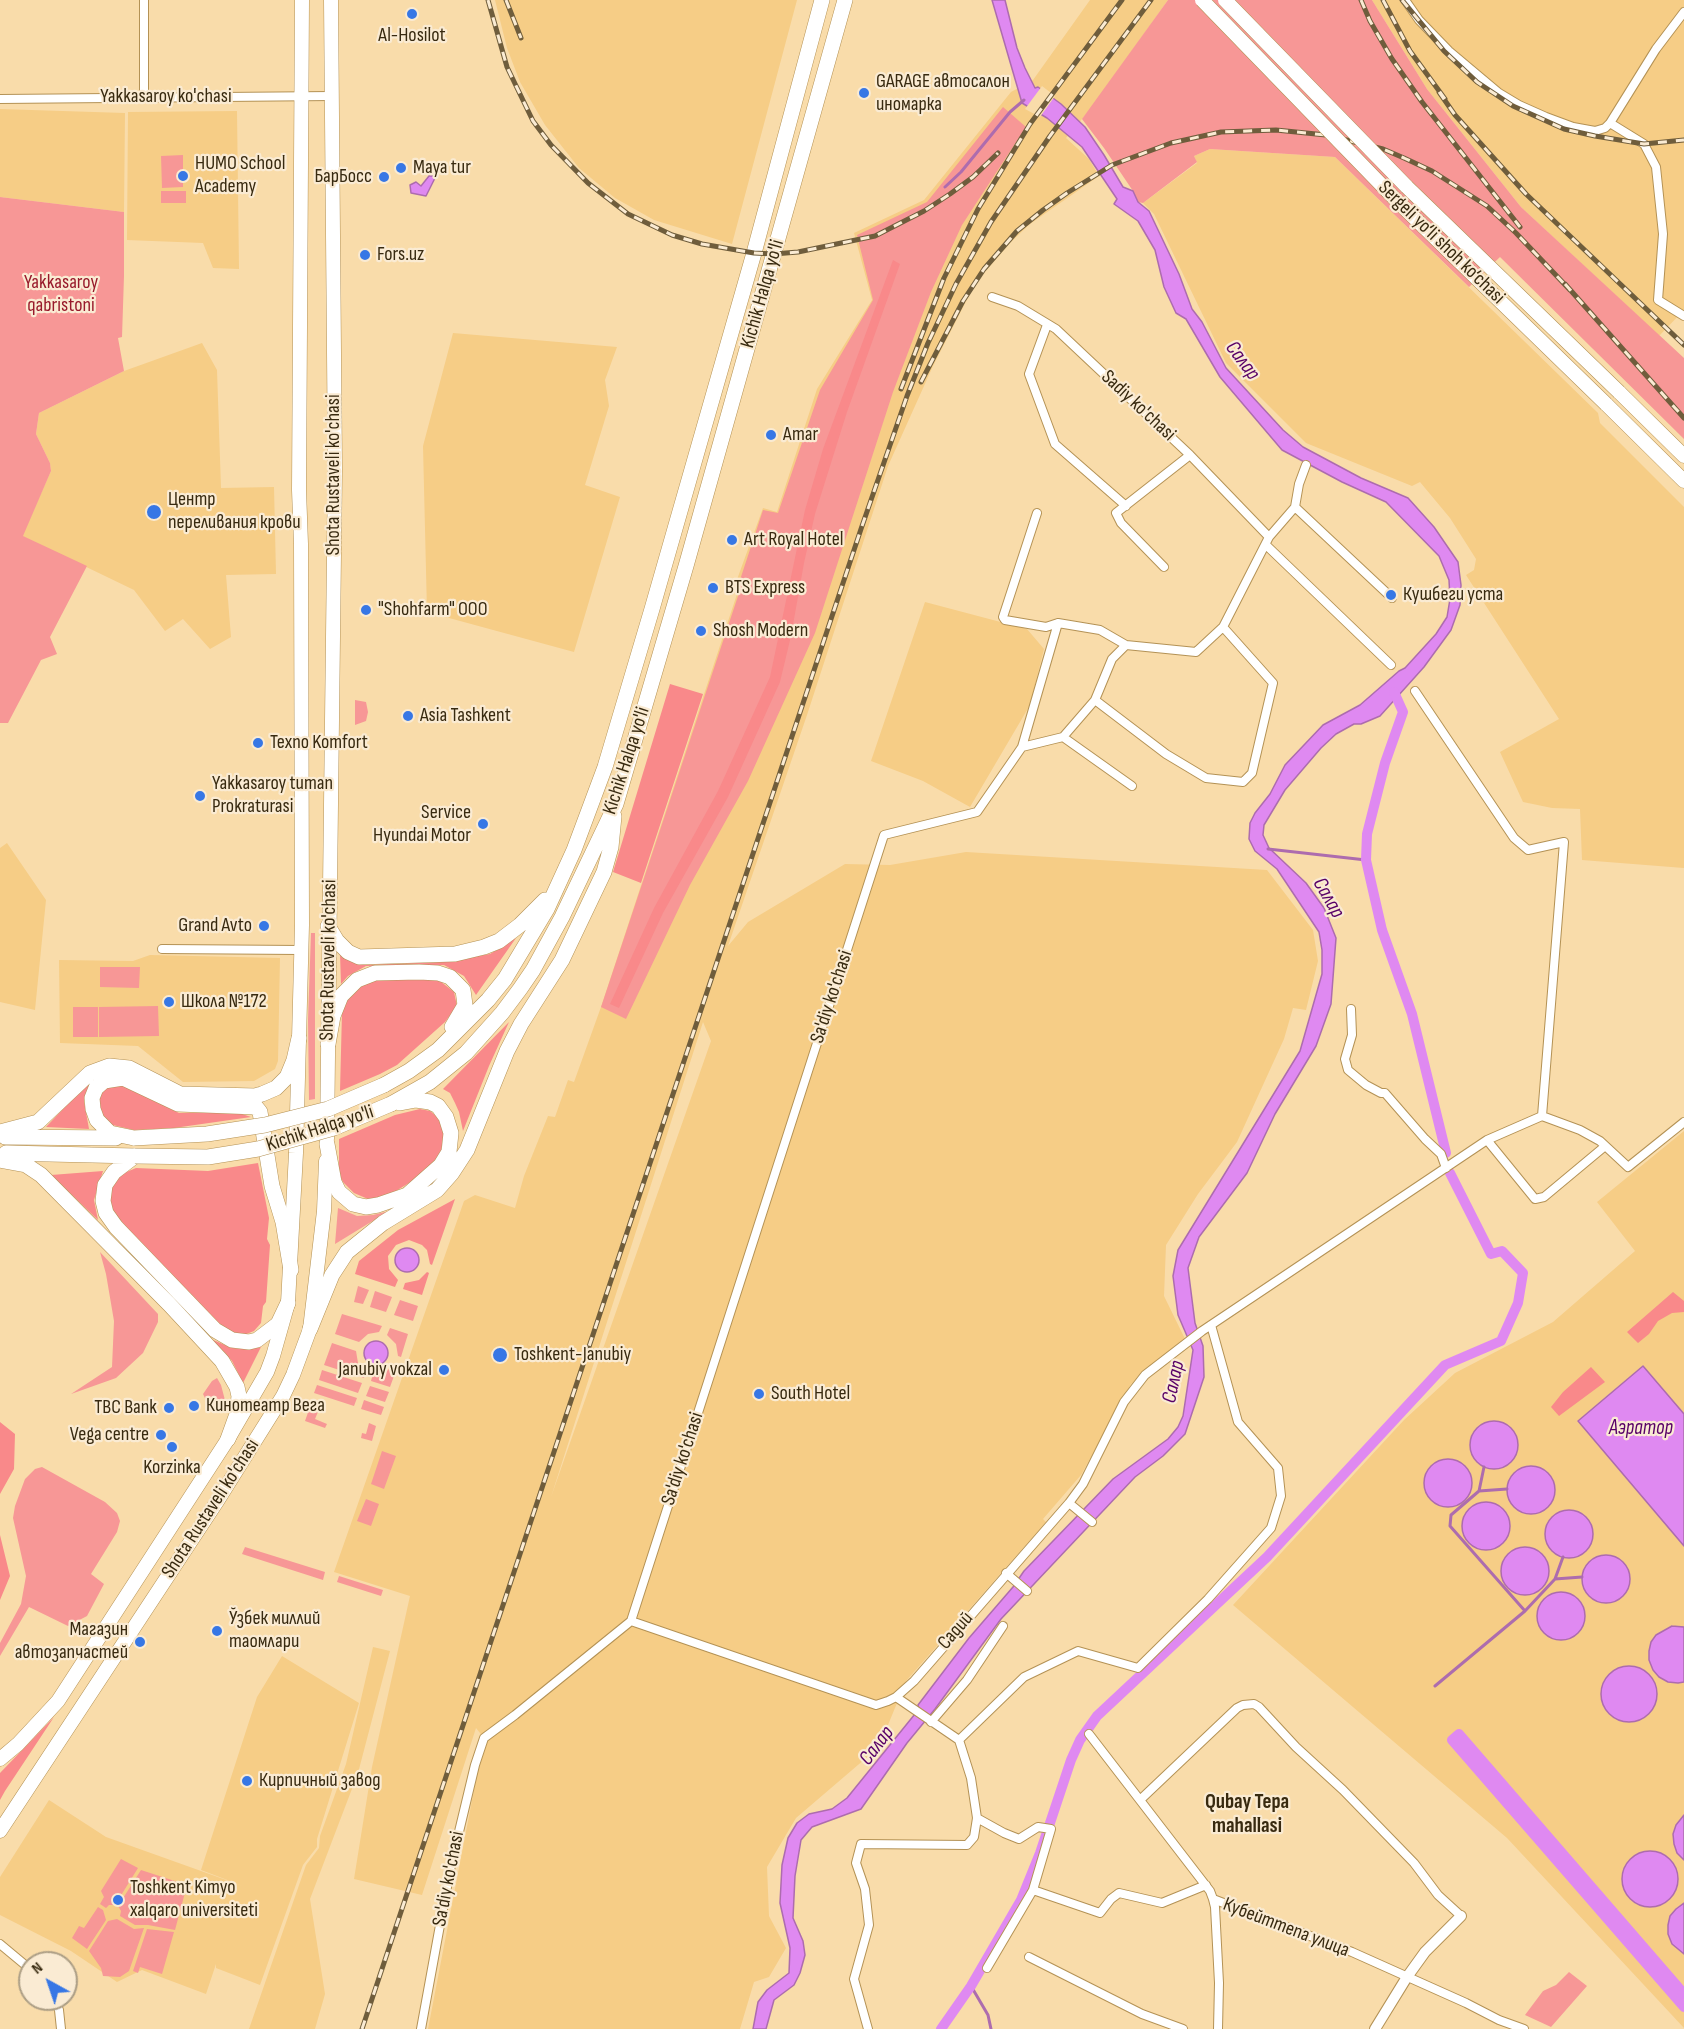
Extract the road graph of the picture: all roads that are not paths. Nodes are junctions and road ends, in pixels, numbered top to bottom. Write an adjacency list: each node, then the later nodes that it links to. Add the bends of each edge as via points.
1 (144, 0): 12 (street)
2 (302, 0): 10 (main road, Shota Rustaveli ko'chasi)
3 (331, 0): 11 (main road, Shota Rustaveli ko'chasi)
4 (822, 0): 15 (highway, Kichik Halqa yo'li)
5 (845, 0): 16 (highway, Kichik Halqa yo'li)
6 (1202, 0): 23 (main road, Sergeli yo‘li shoh ko‘chasi, bridge, via 1395,199)
7 (1225, 0): 21 (main road, Sergeli yo‘li shoh ko‘chasi, bridge, via 1407,187)
8 (1405, 0): 14 (street, via 1462,63 1518,105 1584,130 1599,130)
9 (1684, 12): 14 (street)
10 (302, 96): 11 (street, Yakkasaroy ko'chasi); 12 (street, Yakkasaroy ko'chasi); 45 (main road, Shota Rustaveli ko'chasi)
11 (332, 96): 43 (main road, Shota Rustaveli ko'chasi, via 335,469)
12 (144, 98): 13 (street, Yakkasaroy ko'chasi)
13 (0, 99)
14 (1610, 123): 18 (street, via 1644,144 1656,167 1663,234 1658,300)
15 (787, 131): 16 (highway); 28 (highway, Kichik Halqa yo'li)
16 (807, 137): 29 (highway, Kichik Halqa yo'li)
17 (992, 297): 19 (street, Sadiy ko'chasi, via 1018,306)
18 (1684, 316)
19 (1047, 325): 20 (street, Sadiy ko'chasi, via 1056,329); 24 (street, via 1029,374 1055,444)
20 (1190, 455): 24 (street); 27 (street, Sadiy ko'chasi)
21 (1684, 456)
22 (1306, 465): 25 (street)
23 (1684, 481)
24 (1126, 506): 30 (street, via 1116,513 1121,523)
25 (1295, 507): 27 (street); 31 (street)
26 (1037, 513): 32 (street, via 1003,617 1046,627)
27 (1268, 541): 33 (street); 35 (street, Sadiy ko'chasi)
28 (666, 560): 29 (highway); 42 (highway, Kichik Halqa yo'li, via 602,776)
29 (686, 566): 41 (highway, Kichik Halqa yo'li)
30 (1164, 567)
31 (1392, 598)
32 (1058, 623): 34 (street, via 1100,630); 39 (street)
33 (1223, 627): 34 (street, via 1196,652); 37 (street, via 1274,683 1252,773 1243,782 1206,778 1166,754)
34 (1126, 645): 37 (street, via 1112,658)
35 (1391, 665)
36 (1415, 691): 51 (street, via 1514,838 1528,850 1564,842)
37 (1095, 700): 38 (street)
38 (1063, 737): 39 (street); 40 (street)
39 (1022, 747): 71 (street, Sa'diy ko'chasi, via 977,812 884,835)
40 (1132, 786)
41 (616, 804): 50 (highway, Kichik Halqa yo'li, via 562,917 533,970 502,1013 466,1053 430,1082); 65 (highway, via 604,872 562,960 507,1051 467,1150 437,1190 383,1223 347,1252 332,1275)
42 (558, 886): 43 (highway, via 504,938 461,953 359,957 348,952); 49 (highway, Kichik Halqa yo'li, via 505,979)
43 (328, 926): 48 (main road, Shota Rustaveli ko'chasi)
44 (162, 949): 45 (street)
45 (302, 950): 47 (main road, Shota Rustaveli ko'chasi)
46 (1351, 1008): 61 (street, via 1352,1035 1345,1059 1348,1070 1380,1094 1385,1093 1441,1154)
47 (299, 1038): 53 (highway, via 287,1077 262,1094 183,1094 129,1068 109,1066 90,1073 38,1122); 62 (main road, Shota Rustaveli ko'chasi)
48 (328, 1044): 49 (highway, via 341,996 357,980 387,972 438,973 450,977 463,990 465,1005); 56 (main road, Shota Rustaveli ko'chasi)
49 (428, 1058): 54 (highway, Kichik Halqa yo'li, bridge, via 384,1085 328,1108 265,1125 186,1136)
50 (391, 1104): 56 (highway, via 430,1102 443,1111 451,1133 441,1164 407,1195 366,1207 349,1200 334,1182); 59 (highway, Kichik Halqa yo'li, bridge, via 334,1128 258,1149 208,1157)
51 (1542, 1116): 55 (street, Садий); 57 (street, via 1580,1130)
52 (1684, 1122): 57 (street, via 1628,1167)
53 (0, 1134): 54 (highway, Kichik Halqa yo'li)
54 (135, 1138): 62 (highway, via 110,1132 97,1120 92,1098 104,1081 123,1078 178,1104 256,1107)
55 (1487, 1140): 57 (street, via 1535,1199 1544,1197); 61 (street, Садий)
56 (327, 1144): 65 (main road, Shota Rustaveli ko'chasi, via 324,1211)
57 (1604, 1147)
58 (0, 1153): 59 (highway, Kichik Halqa yo'li)
59 (135, 1156): 63 (highway, via 105,1185 106,1213 215,1330 232,1340 257,1340 274,1330)
60 (0, 1160): 66 (highway, via 26,1165 41,1175 222,1361 239,1396)
61 (1446, 1168): 64 (street, Садий)
62 (291, 1270): 63 (main road, Shota Rustaveli ko'chasi)
63 (288, 1303): 66 (main road, Shota Rustaveli ko'chasi, via 267,1372)
64 (1210, 1325): 67 (street, Садий, via 1145,1375 1124,1402 1083,1484); 76 (street, via 1238,1422 1278,1468 1281,1496 1271,1528 1208,1599 1138,1668 1078,1652 1024,1677)
65 (310, 1329): 80 (main road, Shota Rustaveli ko'chasi, via 290,1382 264,1427)
66 (228, 1439): 77 (main road, Shota Rustaveli ko'chasi, via 58,1701)
67 (1069, 1503): 68 (street); 69 (street, Садий)
68 (1092, 1522)
69 (1006, 1573): 70 (street); 73 (street, Садий)
70 (1028, 1591)
71 (631, 1621): 73 (street, via 876,1705); 93 (street, Sa'diy ko'chasi, via 484,1738 451,1865)
72 (1003, 1626): 74 (street, via 967,1680)
73 (896, 1697): 74 (street)
74 (930, 1721): 76 (street)
75 (1089, 1734): 78 (street, Кубейттепа улица)
76 (958, 1740): 79 (street, via 971,1778)
77 (0, 1759)
78 (1140, 1800): 81 (street, Кубейттепа улица); 84 (street, via 1238,1708 1249,1704 1259,1707 1414,1863 1437,1895)
79 (976, 1818): 82 (street, via 1019,1839 1038,1827 1051,1829); 94 (street, via 974,1837 967,1845 861,1844 856,1863 865,1889 868,1925 854,1979)
80 (0, 1831)
81 (1206, 1885): 82 (street, via 1162,1904 1119,1893 1100,1913); 83 (street, Кубейттепа улица)
82 (1033, 1890): 88 (street)
83 (1213, 1899): 89 (street, Кубейттепа улица); 96 (street)
84 (1461, 1916): 89 (street, via 1425,1952)
85 (0, 1944): 87 (street)
86 (1029, 1957): 95 (street, via 1142,2014)
87 (18, 1959)
88 (987, 1968)
89 (1407, 1977): 91 (street, Кубейттепа улица, via 1466,2003); 97 (street)
90 (58, 2011): 92 (street)
91 (1498, 2025): 98 (street, Кубейттепа улица)
92 (61, 2029)
93 (422, 2029)
94 (868, 2029)
95 (1183, 2029)
96 (1218, 2029)
97 (1375, 2029)
98 (1524, 2029)

